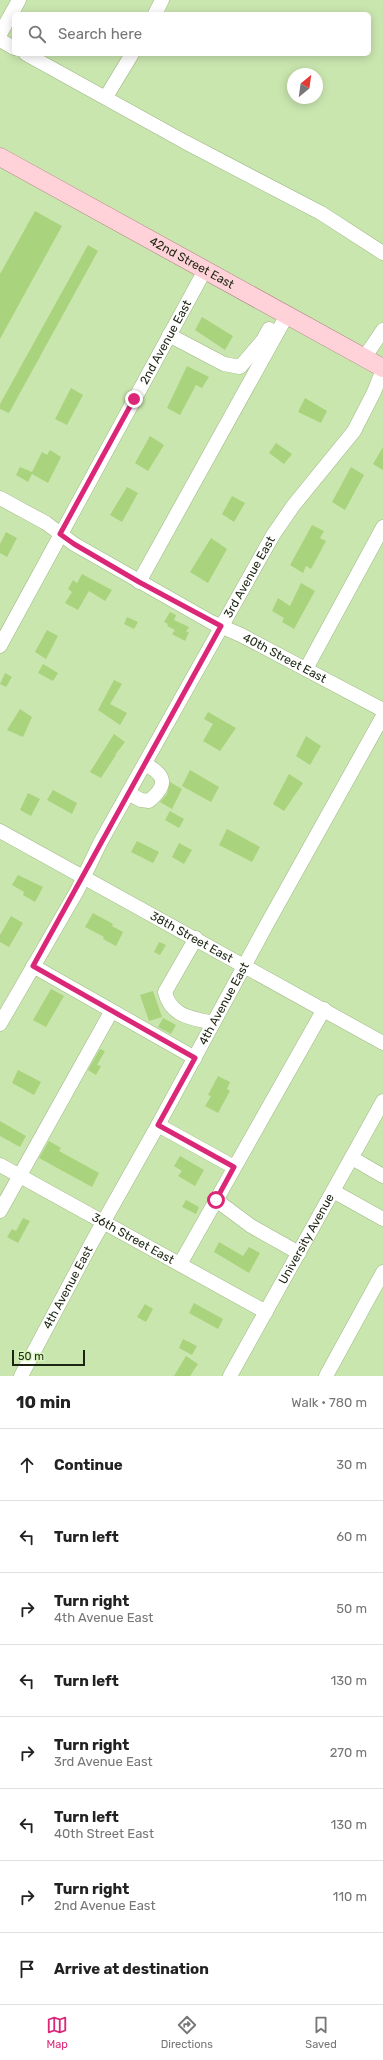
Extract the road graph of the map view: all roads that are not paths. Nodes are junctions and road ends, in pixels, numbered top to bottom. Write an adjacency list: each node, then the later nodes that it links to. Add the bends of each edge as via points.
1 (19, 0): 3 (street)
2 (162, 0): 4 (street)
3 (12, 12)
4 (155, 12)
5 (12, 13): 6 (street)
6 (0, 34)
7 (0, 40): 8 (street)
8 (12, 47)
9 (30, 56): 11 (street)
10 (131, 56): 11 (street)
11 (106, 97): 13 (street, via 321,213)
12 (0, 157): 14 (main road, 42nd Street East)
13 (383, 253)
14 (205, 270): 15 (main road, 42nd Street East); 17 (street, 2nd Avenue East)
15 (283, 313): 17 (street, via 240,367 224,364); 18 (main road, 42nd Street East); 23 (street)
16 (383, 330): 18 (street)
17 (169, 335): 22 (street, 2nd Avenue East)
18 (364, 358): 19 (main road, 42nd Street East)
19 (383, 369): 24 (street, 3rd Avenue East, via 354,431 273,535)
20 (0, 498): 22 (street, 40th Street East, via 46,523)
21 (383, 527): 26 (street)
22 (60, 534): 23 (street, 40th Street East); 25 (street, 2nd Avenue East)
23 (139, 582): 24 (street, 40th Street East)
24 (221, 626): 26 (street, 40th Street East); 29 (street, 3rd Avenue East)
25 (0, 646)
26 (306, 669): 27 (street, 40th Street East)
27 (383, 710)
28 (383, 716): 34 (street, 4th Avenue East)
29 (145, 764): 30 (street, 3rd Avenue East); 30 (street, via 157,770 162,777 162,787 158,794 149,801)
30 (128, 793): 32 (street, 3rd Avenue East)
31 (0, 832): 32 (street, 38th Street East)
32 (84, 876): 33 (street, 38th Street East); 35 (street, 3rd Avenue East)
33 (196, 938): 34 (street, 38th Street East); 38 (street, via 166,992 168,1003 176,1011 189,1017)
34 (245, 965): 36 (street, 38th Street East); 38 (street, 4th Avenue East)
35 (33, 966): 37 (street); 39 (street, 3rd Avenue East)
36 (324, 1009): 40 (street, 38th Street East); 46 (street)
37 (111, 1012): 41 (street); 47 (street)
38 (213, 1023): 41 (street, 4th Avenue East)
39 (0, 1024)
40 (383, 1042)
41 (195, 1058): 43 (street, 4th Avenue East)
42 (383, 1101): 44 (street, University Avenue)
43 (158, 1125): 46 (street); 53 (street, 4th Avenue East)
44 (352, 1158): 48 (street); 49 (street, University Avenue)
45 (0, 1165): 47 (street, 36th Street East)
46 (234, 1167): 50 (street)
47 (20, 1175): 51 (street); 53 (street, 36th Street East)
48 (383, 1176)
49 (333, 1191): 52 (street); 54 (street, University Avenue)
50 (216, 1200): 54 (street, via 251,1226); 55 (street)
51 (0, 1210)
52 (383, 1219)
53 (104, 1222): 55 (street, 36th Street East); 58 (street, 4th Avenue East)
54 (298, 1253): 57 (street, University Avenue)
55 (180, 1264): 57 (street, 36th Street East)
56 (383, 1272): 60 (street)
57 (266, 1312): 59 (street, University Avenue)
58 (21, 1376)
59 (230, 1376)
60 (326, 1376)

